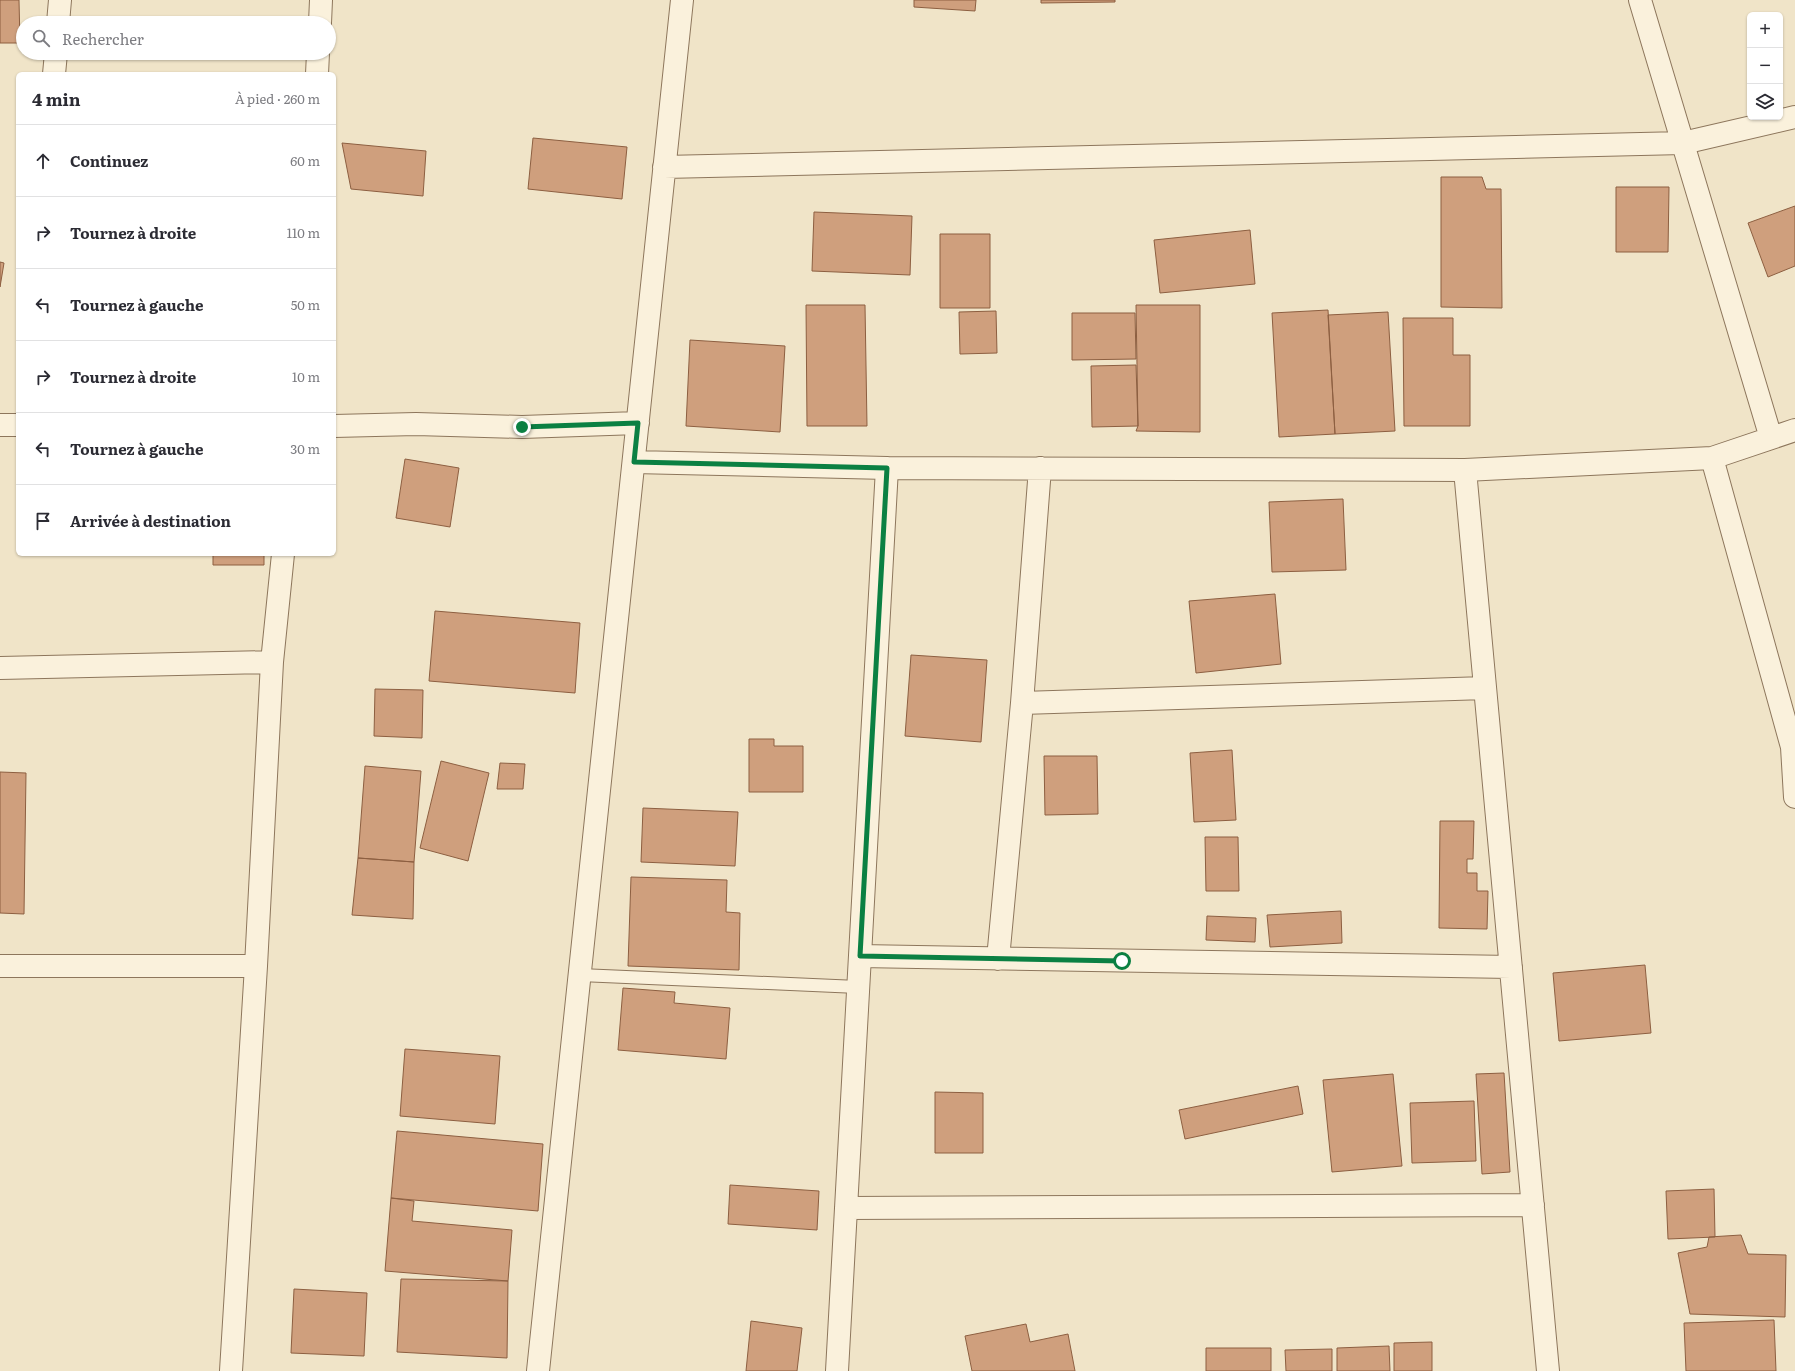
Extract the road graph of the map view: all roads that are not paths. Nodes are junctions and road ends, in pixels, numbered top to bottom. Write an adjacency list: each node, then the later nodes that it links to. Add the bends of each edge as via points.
1 (60, 0): 5 (street)
2 (321, 0): 6 (street)
3 (682, 0): 13 (street)
4 (1640, 0): 12 (street)
5 (59, 16)
6 (320, 16)
7 (55, 60): 9 (street)
8 (318, 60): 10 (street)
9 (54, 72)
10 (317, 72)
11 (1795, 116): 12 (street)
12 (1683, 143): 13 (street); 19 (street)
13 (664, 167): 14 (street)
14 (638, 423): 17 (street, via 522,427 416,424); 21 (street)
15 (0, 425): 16 (street)
16 (16, 425)
17 (336, 426)
18 (1795, 430): 19 (street)
19 (1771, 438): 20 (street)
20 (1712, 458): 24 (street); 30 (street, via 1792,747)
21 (634, 462): 22 (street); 36 (street)
22 (887, 468): 23 (street); 31 (street)
23 (1040, 468): 24 (street); 29 (street)
24 (1465, 470): 28 (street)
25 (283, 556): 26 (street)
26 (272, 662): 27 (street); 34 (street)
27 (0, 668)
28 (1485, 688): 29 (street); 35 (street)
29 (1022, 703): 32 (street)
30 (1795, 797)
31 (860, 956): 32 (street); 37 (street)
32 (998, 958): 35 (street)
33 (0, 966): 34 (street)
34 (256, 966): 40 (street)
35 (1511, 967): 38 (street)
36 (580, 975): 37 (lane); 41 (street)
37 (858, 987): 39 (street)
38 (1533, 1205): 39 (street); 43 (street)
39 (846, 1208): 42 (street)
40 (231, 1371)
41 (538, 1371)
42 (837, 1371)
43 (1548, 1371)

